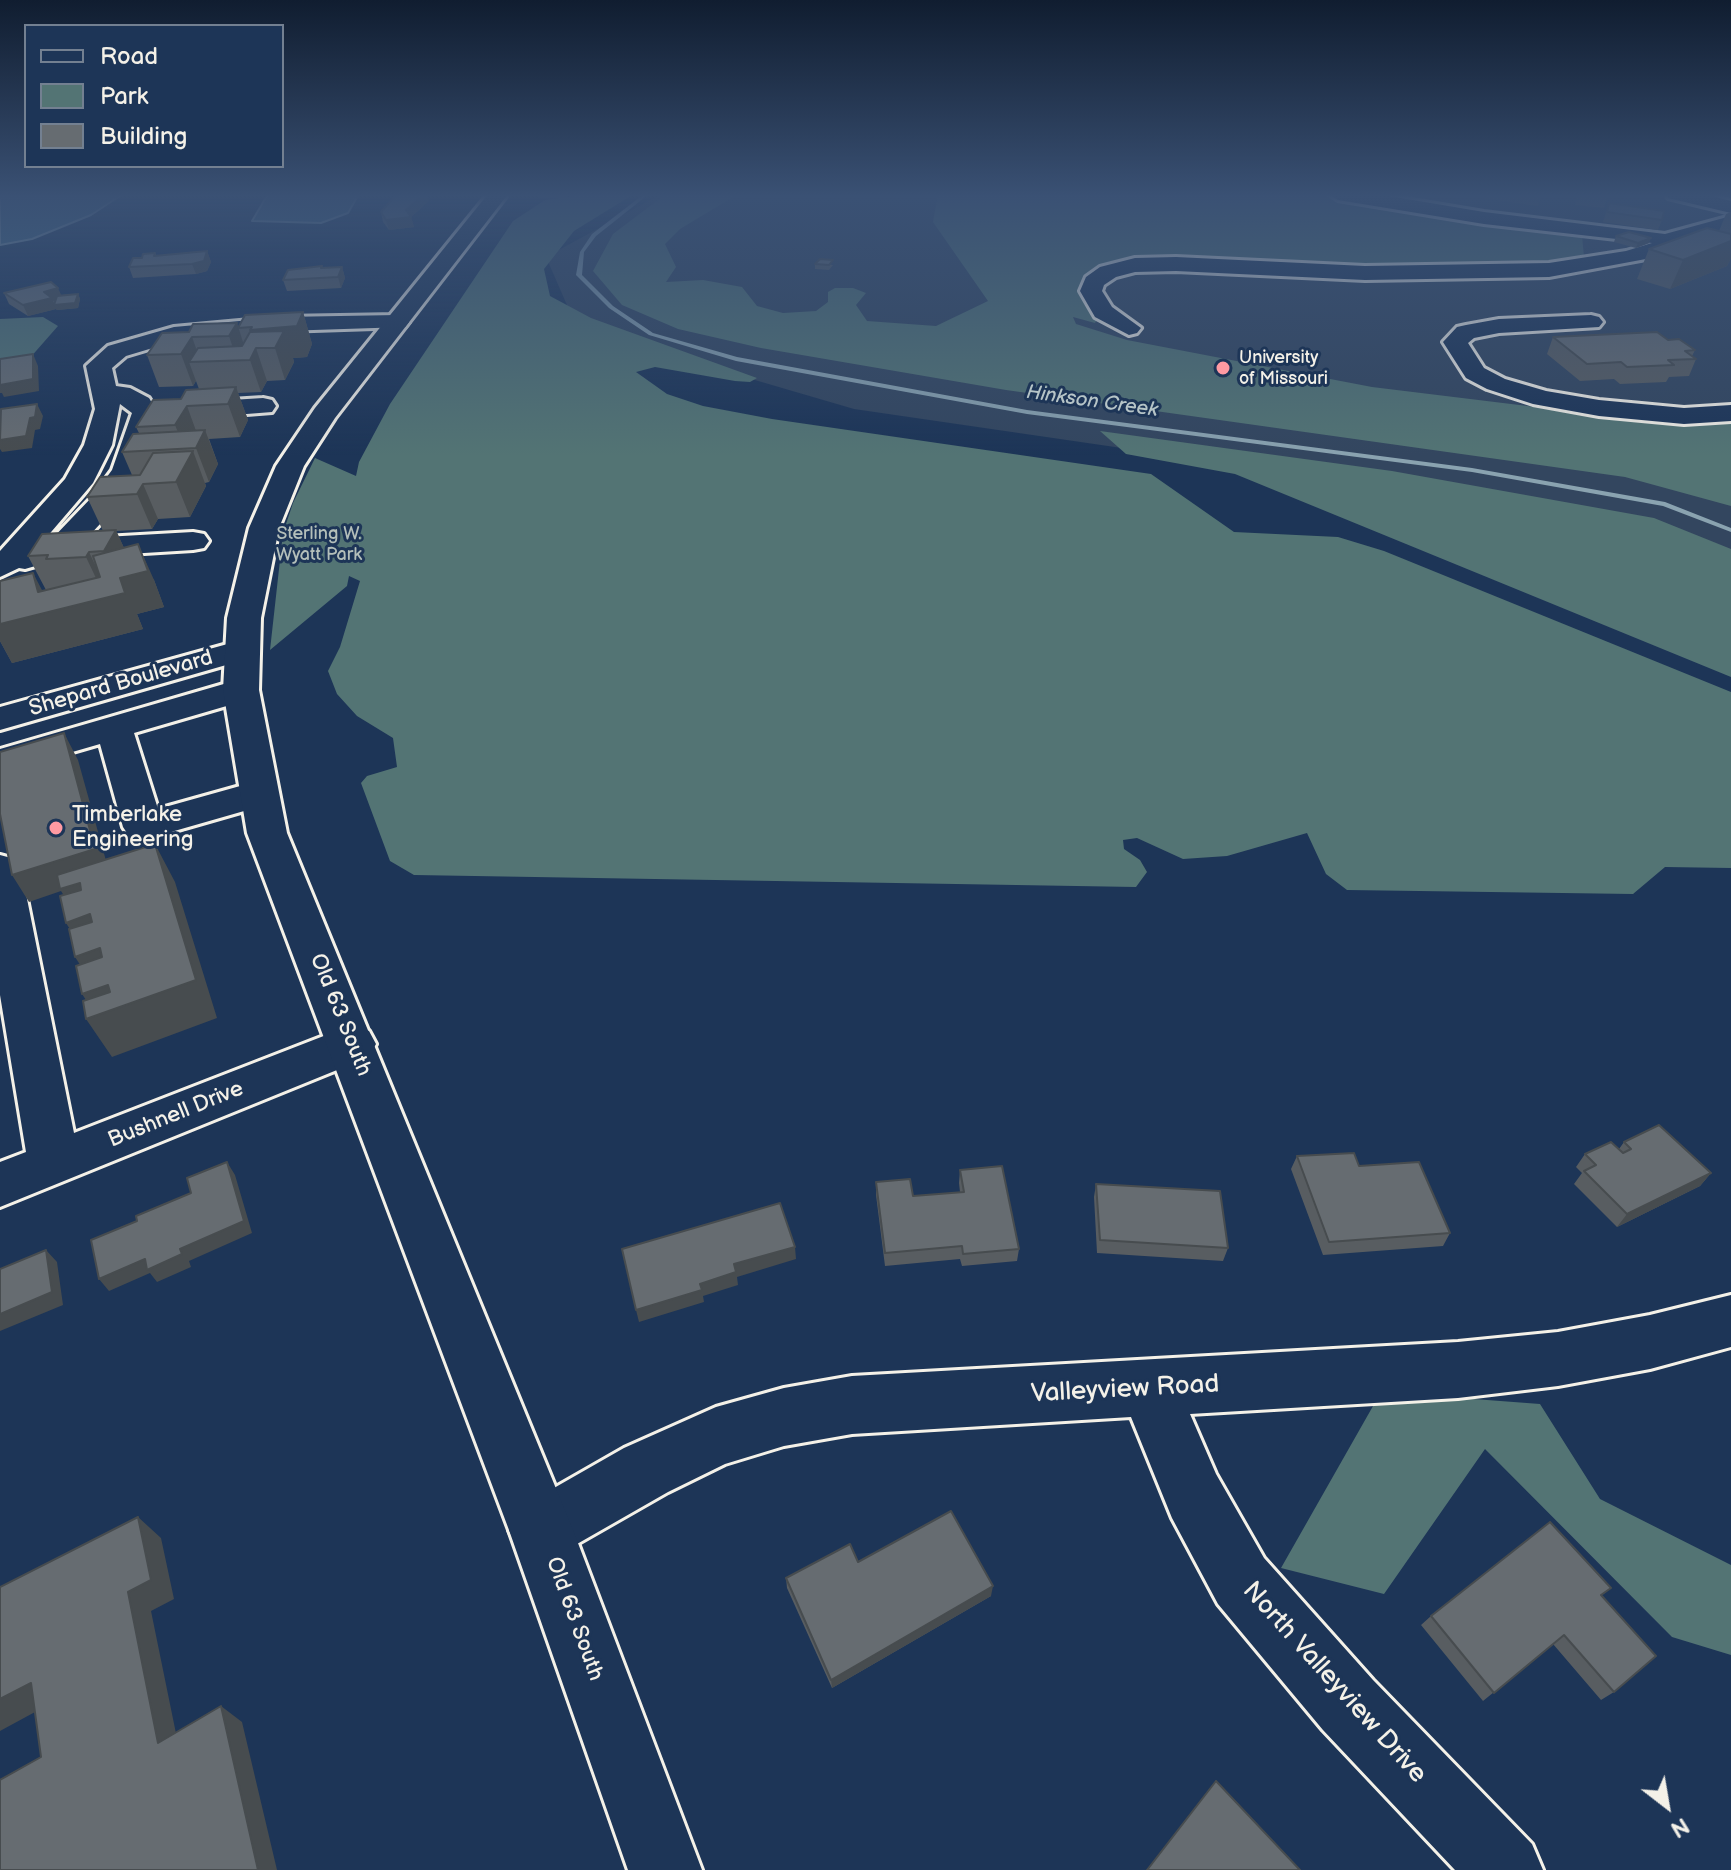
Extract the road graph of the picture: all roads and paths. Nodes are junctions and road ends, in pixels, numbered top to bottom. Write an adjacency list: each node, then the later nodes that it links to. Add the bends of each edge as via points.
1 (429, 281): 3 (street, Old 63 South)
2 (1095, 281): 5 (street, via 1091,291 1103,312)
3 (397, 322): 6 (street, via 283,324 148,340 117,351 99,366); 13 (street, Old 63 South, via 290,466 264,528 244,618)
4 (1591, 322): 9 (street, via 1499,326 1466,332 1455,342 1475,373 1542,398 1684,416)
5 (1129, 328)
6 (104, 395): 8 (street, via 121,394); 12 (street, via 108,409 98,445 78,483)
7 (263, 406): 8 (street)
8 (145, 413): 11 (street, via 126,471)
9 (1731, 413)
10 (193, 541): 11 (street)
11 (60, 549): 12 (street)
12 (0, 568)
13 (241, 670): 14 (street, Shepard Boulevard); 15 (street, Shepard Boulevard); 17 (street, Old 63 South)
14 (0, 719)
15 (114, 728): 16 (street, Shepard Boulevard); 17 (street, via 143,827)
16 (0, 761)
17 (258, 794): 19 (street, Old 63 South, via 267,833)
18 (0, 869): 20 (street)
19 (352, 1044): 20 (street, Bushnell Drive); 24 (street, Old 63 South)
20 (54, 1164): 21 (street, Bushnell Drive)
21 (0, 1185)
22 (1731, 1321): 23 (street, Valleyview Road, via 1558,1359)
23 (1150, 1390): 24 (street, Valleyview Road, via 852,1405 784,1417 716,1437); 26 (street, North Valleyview Drive, via 1194,1496 1241,1581 1348,1705)
24 (541, 1530): 25 (street, Old 63 South)
25 (665, 1870)
26 (1506, 1870)

